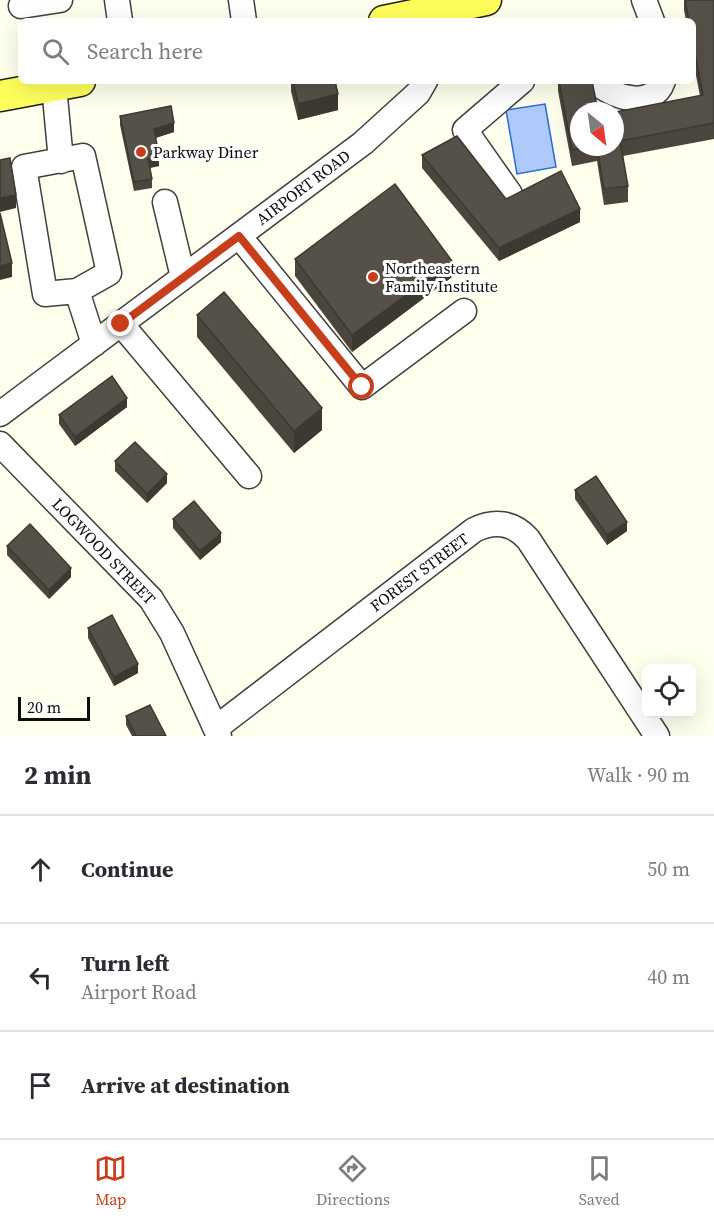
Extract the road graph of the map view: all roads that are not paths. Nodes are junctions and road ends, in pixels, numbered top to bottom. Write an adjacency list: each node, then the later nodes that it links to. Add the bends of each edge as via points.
1 (60, 0): 5 (street)
2 (117, 0): 7 (street)
3 (240, 0): 8 (street)
4 (486, 0): 6 (main road)
5 (22, 9)
6 (452, 14): 9 (main road)
7 (120, 18)
8 (243, 18)
9 (413, 18)
10 (52, 84): 15 (main road); 16 (street)
11 (423, 84): 19 (street, AIRPORT ROAD, via 363,143)
12 (519, 84): 17 (street, via 465,130)
13 (598, 84): 14 (street, via 606,91 635,99 650,95)
14 (662, 84)
15 (0, 96)
16 (61, 160): 21 (street, via 83,156 109,273); 21 (street, via 24,167 45,294)
17 (510, 194)
18 (165, 202): 20 (street)
19 (239, 236): 20 (street, AIRPORT ROAD); 22 (street, via 362,387)
20 (183, 277): 23 (street, AIRPORT ROAD)
21 (77, 291): 24 (street)
22 (464, 311)
23 (121, 324): 24 (street, AIRPORT ROAD); 27 (street)
24 (94, 344): 25 (street, AIRPORT ROAD)
25 (0, 414)
26 (0, 444): 28 (street, LOGWOOD STREET, via 151,599 172,633)
27 (249, 476)
28 (218, 732): 29 (street, FOREST STREET, via 474,530 499,523 515,528 528,539)
29 (657, 736)

